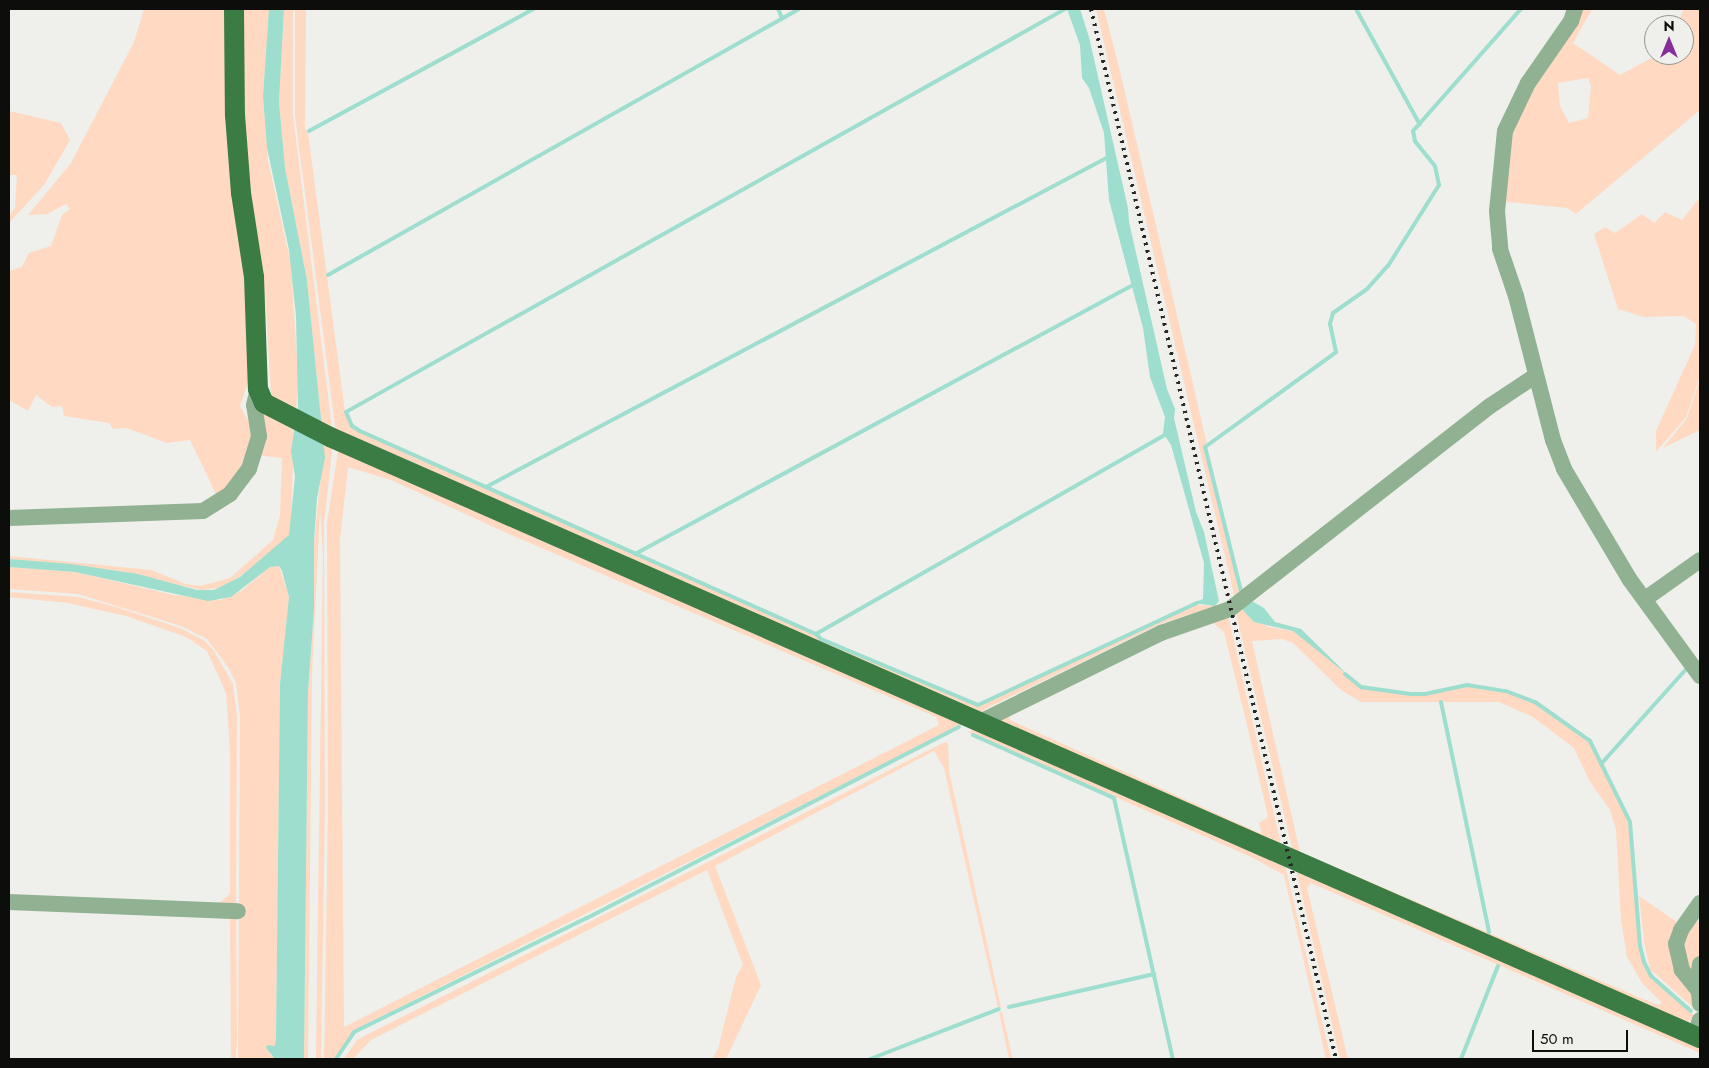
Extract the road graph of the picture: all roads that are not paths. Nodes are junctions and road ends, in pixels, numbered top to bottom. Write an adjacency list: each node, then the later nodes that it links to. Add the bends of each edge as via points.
1 (234, 9): 4 (main road, via 235,115 241,193 254,277)
2 (1575, 9): 3 (street, via 1571,21 1528,83 1511,115 1499,166 1497,234)
3 (1535, 376): 7 (street, via 1552,440 1564,469 1630,580); 9 (street, via 1490,406 1230,609 1161,633)
4 (258, 388): 5 (street, via 254,405 259,436 248,469 230,494 203,511); 9 (main road, via 264,403 330,437)
5 (9, 518)
6 (1700, 560): 7 (street)
7 (1645, 599): 8 (street)
8 (1700, 674)
9 (980, 722): 15 (main road)
10 (9, 902): 12 (street)
11 (1700, 904): 14 (street, via 1681,930 1676,944 1682,970)
12 (238, 910)
13 (1700, 964): 14 (street)
14 (1699, 997)
15 (1698, 1031)

